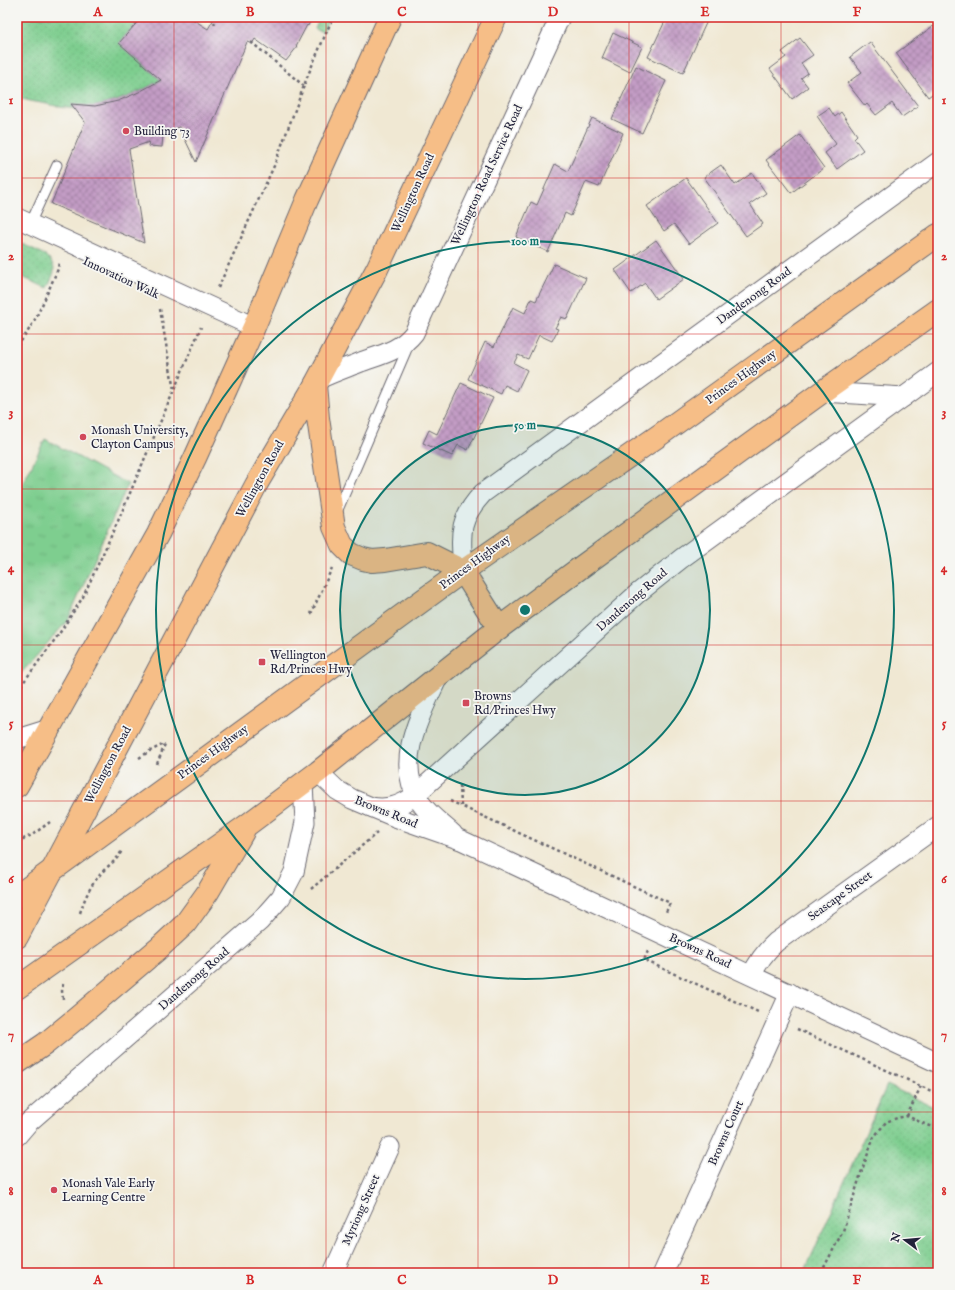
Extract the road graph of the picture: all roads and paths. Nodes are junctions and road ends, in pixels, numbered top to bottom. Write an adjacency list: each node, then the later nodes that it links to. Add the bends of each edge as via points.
1 (211, 17): 6 (path)
2 (333, 17): 8 (path)
3 (390, 17): 17 (highway, via 304,207)
4 (496, 17): 21 (highway, Wellington Road, via 377,269)
5 (560, 17): 18 (street, Wellington Road Service Road)
6 (215, 24)
7 (251, 42): 8 (path)
8 (304, 86): 15 (path, via 274,166)
9 (938, 162): 26 (street, Dandenong Road, via 483,494 467,514 462,527)
10 (58, 165): 11 (lane)
11 (23, 221): 15 (street)
12 (938, 235): 26 (highway, Princes Highway, via 661,434)
13 (64, 262): 19 (path, Innovation Walk, via 59,259 58,269 35,320)
14 (160, 306): 22 (path, Innovation Walk)
15 (209, 306): 17 (street); 22 (path)
16 (938, 310): 23 (highway)
17 (254, 327): 30 (highway, via 158,534)
18 (414, 333): 21 (street, Wellington Road Service Road, via 394,350 344,368); 25 (lane, Wellington Road Service Road)
19 (17, 346)
20 (938, 372): 24 (street, Dandenong Road)
21 (316, 382): 25 (highway, via 318,418); 44 (highway, Wellington Road, via 256,485)
22 (174, 392): 29 (path, via 83,597)
23 (822, 392): 24 (street); 27 (highway)
24 (904, 397): 33 (street, Dandenong Road, via 682,558 638,593)
25 (333, 520): 26 (highway, via 342,544 358,558 377,561 427,553)
26 (463, 571): 27 (highway); 44 (highway, Princes Highway)
27 (499, 628): 28 (highway)
28 (438, 677): 35 (highway); 37 (street, Browns Road, via 410,748 411,782)
29 (17, 691)
30 (49, 729): 31 (street); 36 (highway)
31 (17, 739)
32 (165, 744): 34 (path)
33 (460, 755): 37 (street, Dandenong Road); 47 (path, via 461,806)
34 (156, 765)
35 (310, 778): 38 (street, Browns Road); 40 (highway); 60 (street, Dandenong Road, via 297,861 290,880 276,904 260,921 29,1122)
36 (17, 785)
37 (416, 795): 38 (street, Dandenong Road, via 390,808); 42 (street, Browns Road, via 424,807)
38 (371, 807): 39 (street, Browns Road)
39 (396, 817): 42 (street, Browns Road); 45 (path)
40 (246, 826): 49 (highway); 55 (highway, via 208,892 185,924 46,1044)
41 (938, 826): 50 (street, Seascape Street, via 766,950)
42 (461, 840): 50 (street, Browns Road)
43 (122, 849): 49 (path, via 119,857 106,868 87,892)
44 (52, 871): 46 (highway, Princes Highway); 48 (highway, Wellington Road)
45 (305, 893)
46 (17, 896)
47 (670, 903)
48 (17, 938)
49 (71, 949): 52 (highway)
50 (752, 975): 53 (street, Browns Road)
51 (63, 984): 54 (path)
52 (17, 988)
53 (790, 993): 56 (street, Browns Road); 63 (street, Browns Court)
54 (64, 1001)
55 (17, 1063)
56 (938, 1063)
57 (921, 1086): 58 (path)
58 (907, 1116): 59 (path); 64 (path, via 886,1122 874,1137 843,1231)
59 (938, 1130)
60 (17, 1136)
61 (390, 1147): 62 (street, Myriong Street)
62 (333, 1273)
63 (663, 1273)
64 (821, 1273)

